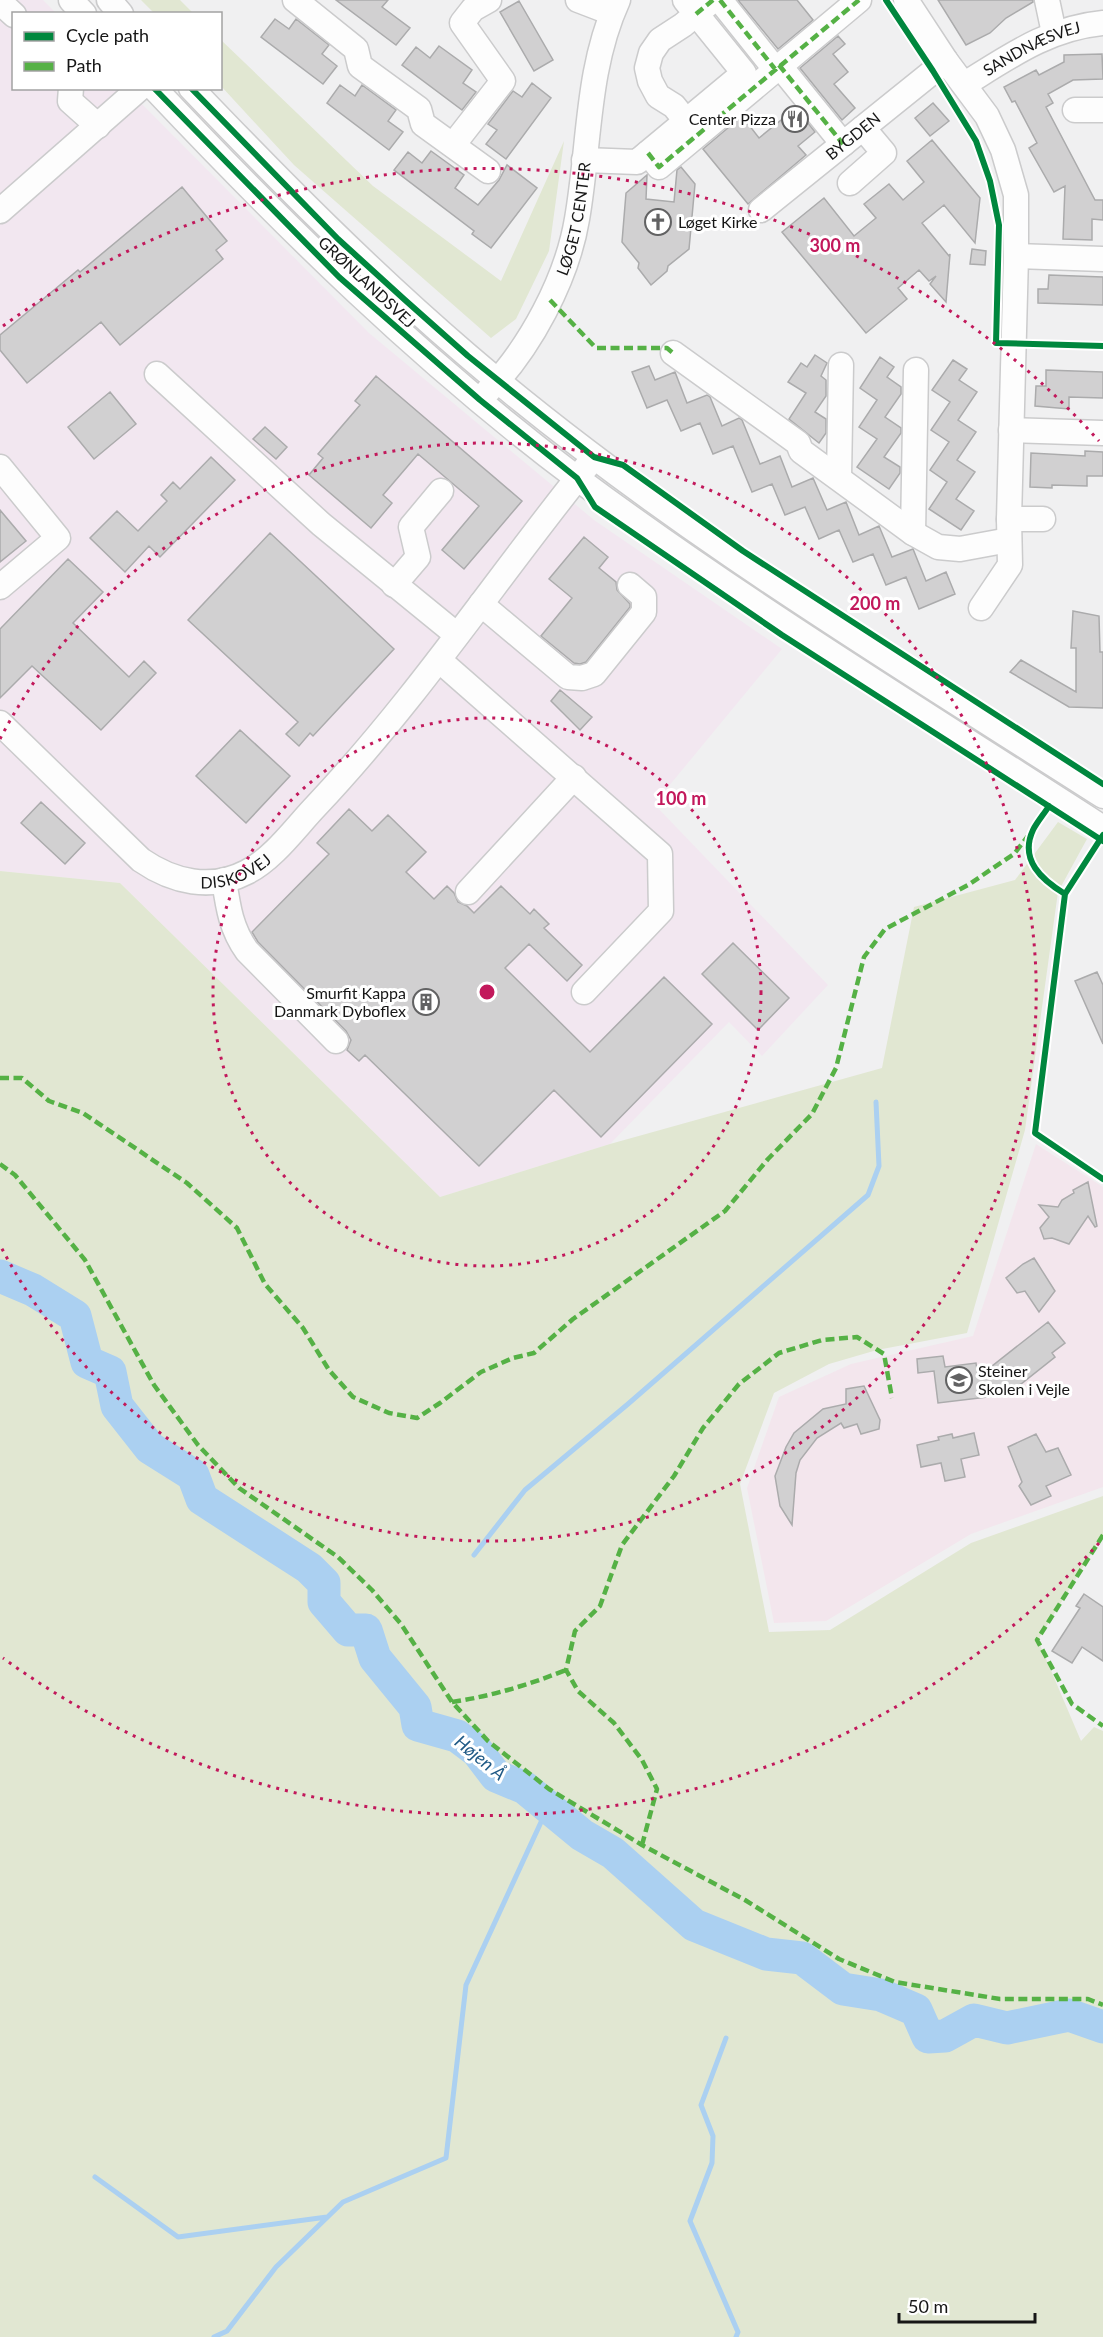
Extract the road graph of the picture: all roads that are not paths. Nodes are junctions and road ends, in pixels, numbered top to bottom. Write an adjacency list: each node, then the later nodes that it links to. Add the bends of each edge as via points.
1 (71, 0): 13 (street)
2 (109, 0): 14 (street)
3 (295, 0): 31 (street, via 357,49 360,66 419,109 423,124)
4 (489, 0): 31 (street, via 473,9 462,23 503,81)
5 (578, 0): 12 (street, LØGET CENTER)
6 (720, 0): 19 (street)
7 (859, 0): 19 (street)
8 (906, 0): 18 (street)
9 (1047, 0): 17 (street)
10 (0, 2): 15 (street)
11 (698, 5): 27 (street, via 660,40 647,68 658,96 674,106); 27 (street, via 744,73)
12 (615, 7): 33 (street, LØGET CENTER, via 593,81)
13 (82, 12)
14 (119, 12)
15 (12, 13)
16 (1103, 23): 17 (street, SANDNÆSVEJ)
17 (1054, 33): 20 (street, SANDNÆSVEJ)
18 (946, 61): 20 (street); 29 (street, BYGDEN)
19 (777, 67): 30 (street); 32 (street, via 659,167)
20 (965, 84): 38 (street, via 987,116 1003,150 1016,195)
21 (71, 90): 28 (street, via 70,101)
22 (138, 90): 28 (street)
23 (156, 90): 45 (street, GRØNLANDSVEJ, via 339,277)
24 (193, 90): 44 (street, GRØNLANDSVEJ, via 338,239)
25 (1075, 110): 26 (street)
26 (1103, 110)
27 (686, 121): 32 (street)
28 (98, 126): 37 (street)
29 (863, 128): 30 (street, BYGDEN); 35 (street, via 884,153)
30 (843, 144): 36 (street, BYGDEN)
31 (453, 145): 34 (street)
32 (648, 153): 33 (street, via 637,162)
33 (584, 160): 44 (street, LØGET CENTER, via 577,220 566,262 531,334)
34 (488, 171)
35 (850, 183)
36 (761, 210)
37 (0, 211)
38 (1016, 256): 39 (street); 46 (street)
39 (1103, 259)
40 (673, 353): 50 (street)
41 (841, 366): 50 (street)
42 (916, 370): 55 (street)
43 (157, 374): 56 (street)
44 (498, 381): 45 (street, LØGET CENTER); 48 (street, GRØNLANDSVEJ)
45 (480, 400): 51 (street, GRØNLANDSVEJ)
46 (1011, 430): 47 (street); 54 (street)
47 (1103, 433)
48 (594, 457): 51 (street, DISKOVEJ); 65 (street, GRØNLANDSVEJ, via 764,576)
49 (0, 467): 58 (street, via 58,538)
50 (839, 477): 55 (street)
51 (577, 478): 59 (street, DISKOVEJ); 66 (street, GRØNLANDSVEJ, via 753,602)
52 (441, 491): 56 (street, via 411,527 418,557)
53 (1043, 519): 54 (street)
54 (1009, 530): 55 (street, via 960,549 938,547); 60 (street, via 1010,565)
55 (913, 533)
56 (394, 585): 61 (street)
57 (630, 585): 59 (street, via 644,597 644,612 594,674 582,678 568,677)
58 (0, 587)
59 (481, 604): 61 (street, DISKOVEJ)
60 (981, 608)
61 (457, 635): 62 (street, DISKOVEJ)
62 (439, 660): 64 (street); 67 (street, DISKOVEJ, via 340,780 266,859 249,871)
63 (0, 723): 67 (street, DISKOVEJ, via 141,860 175,879)
64 (574, 777): 68 (street); 69 (street, via 660,854 661,911)
65 (1103, 795)
66 (1103, 828)
67 (224, 880): 70 (street, via 229,916 237,937)
68 (468, 892)
69 (584, 992)
70 (336, 1041)

